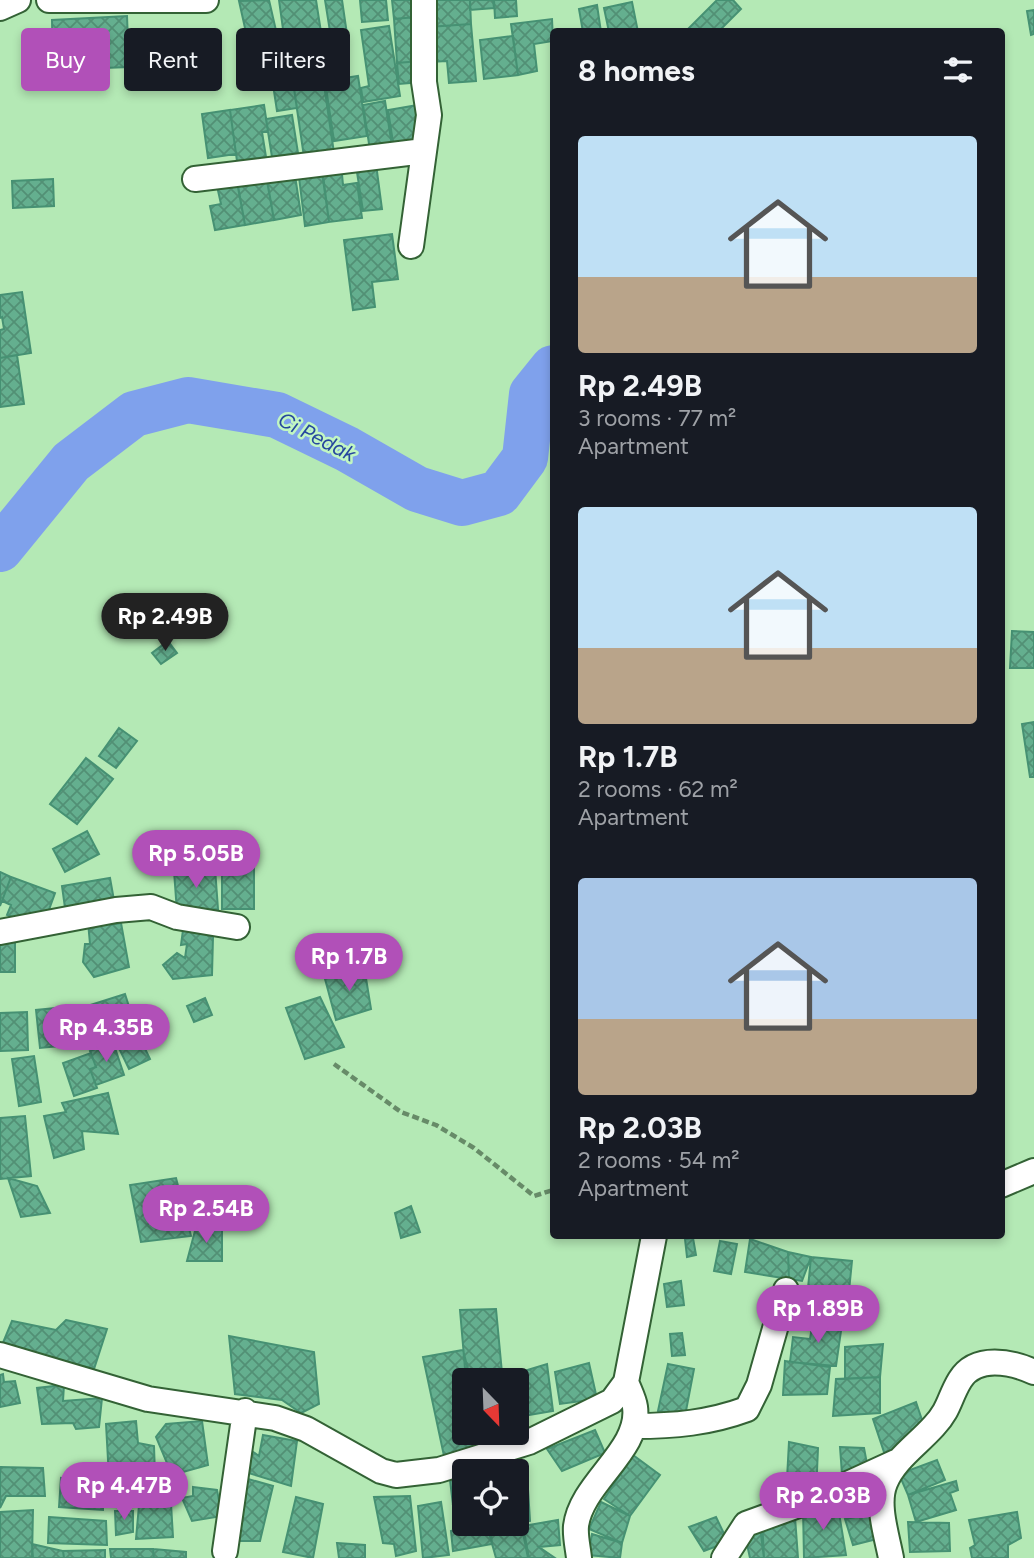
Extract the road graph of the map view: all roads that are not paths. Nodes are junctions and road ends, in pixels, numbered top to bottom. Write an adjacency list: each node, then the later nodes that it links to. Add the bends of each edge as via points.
1 (18, 0): 5 (street)
2 (49, 0): 3 (street)
3 (206, 0)
4 (424, 0): 6 (street, via 424,82 429,115)
5 (0, 8)
6 (424, 151): 7 (street); 8 (street)
7 (195, 179)
8 (411, 246)
9 (237, 927): 10 (street, via 177,917 151,907)
10 (0, 932)
11 (1034, 1171): 12 (street)
12 (1005, 1183)
13 (653, 1239): 17 (street)
14 (786, 1290): 19 (street, via 759,1385 747,1409 684,1426)
15 (0, 1355): 18 (street, via 148,1399)
16 (1034, 1372): 20 (street, via 1002,1361 968,1372 944,1415)
17 (626, 1382): 18 (street, via 612,1401 529,1442 439,1470 396,1475 306,1429); 19 (street, via 635,1407)
18 (245, 1411): 21 (street)
19 (634, 1426): 22 (street, via 591,1490 576,1525)
20 (896, 1462): 23 (street, via 746,1524); 24 (street, via 883,1485)
21 (225, 1551)
22 (579, 1558)
23 (724, 1558)
24 (891, 1558)

